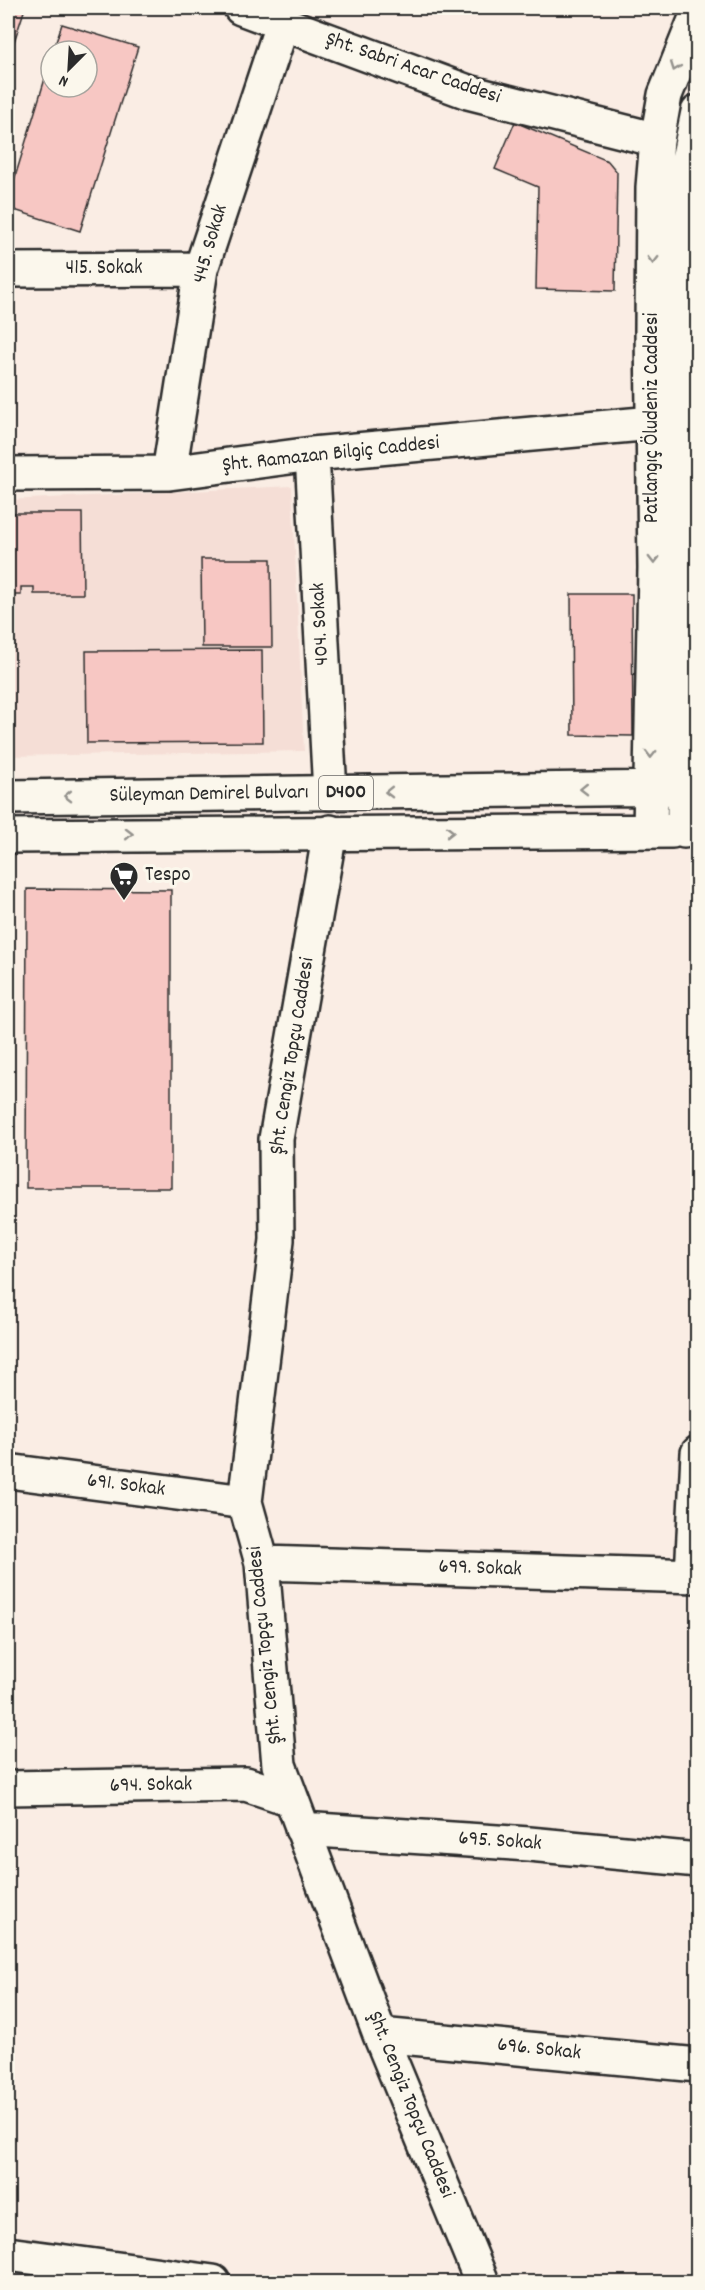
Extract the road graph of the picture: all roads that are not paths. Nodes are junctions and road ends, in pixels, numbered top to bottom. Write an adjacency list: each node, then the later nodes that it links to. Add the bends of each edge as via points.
1 (241, 8): 3 (street, Şht. Sabri Acar Caddesi)
2 (698, 13): 5 (street, Patlangıç Öludeniz Caddesi, one-way to 5, via 665,95)
3 (283, 22): 5 (street, Şht. Sabri Acar Caddesi, via 468,92); 6 (street, 445. Sokak)
4 (698, 112): 8 (street, Patlangıç Öludeniz Caddesi, via 686,171)
5 (657, 140): 9 (street, Patlangıç Öludeniz Caddesi, one-way to 9, via 653,187)
6 (201, 268): 7 (street, 415. Sokak); 11 (street, 445. Sokak)
7 (8, 270)
8 (690, 311): 9 (street, Patlangıç Öludeniz Caddesi)
9 (678, 423): 10 (street, Şht. Ramazan Bilgiç Caddesi); 13 (street, Patlangıç Öludeniz Caddesi); 14 (street, Patlangıç Öludeniz Caddesi, one-way to 14, via 655,568)
10 (312, 454): 11 (street, Şht. Ramazan Bilgiç Caddesi); 15 (street, 404. Sokak)
11 (169, 473): 12 (street, Şht. Ramazan Bilgiç Caddesi)
12 (8, 474)
13 (691, 787): 14 (street, Süleyman Demirel Bulvarı / D400); 18 (street, Patlangıç Öludeniz Caddesi)
14 (650, 788): 15 (street, Süleyman Demirel Bulvarı / D400, one-way to 15); 17 (street, Patlangıç Öludeniz Caddesi)
15 (330, 793): 16 (street, Süleyman Demirel Bulvarı / D400, one-way to 16)
16 (8, 797)
17 (650, 831): 18 (street, Süleyman Demirel Bulvarı / D400); 19 (street, Süleyman Demirel Bulvarı / D400, one-way to 17)
18 (691, 831)
19 (330, 832): 20 (street, Süleyman Demirel Bulvarı / D400, one-way to 19); 23 (street, Şht. Cengiz Topçu Caddesi, via 276,1139 277,1240)
20 (8, 836)
21 (698, 1453): 25 (street)
22 (8, 1471): 23 (street, 691. Sokak)
23 (245, 1502): 24 (street, Şht. Cengiz Topçu Caddesi)
24 (262, 1563): 25 (street, 699. Sokak); 27 (street, Şht. Cengiz Topçu Caddesi, via 279,1765)
25 (695, 1576)
26 (8, 1788): 27 (street, 694. Sokak, via 246,1785)
27 (297, 1814): 28 (street, 695. Sokak, via 529,1844); 29 (street, Şht. Cengiz Topçu Caddesi)
28 (698, 1860)
29 (380, 2035): 30 (street, 696. Sokak); 33 (street, Şht. Cengiz Topçu Caddesi)
30 (698, 2065)
31 (8, 2254): 32 (street)
32 (213, 2283)
33 (482, 2283)

